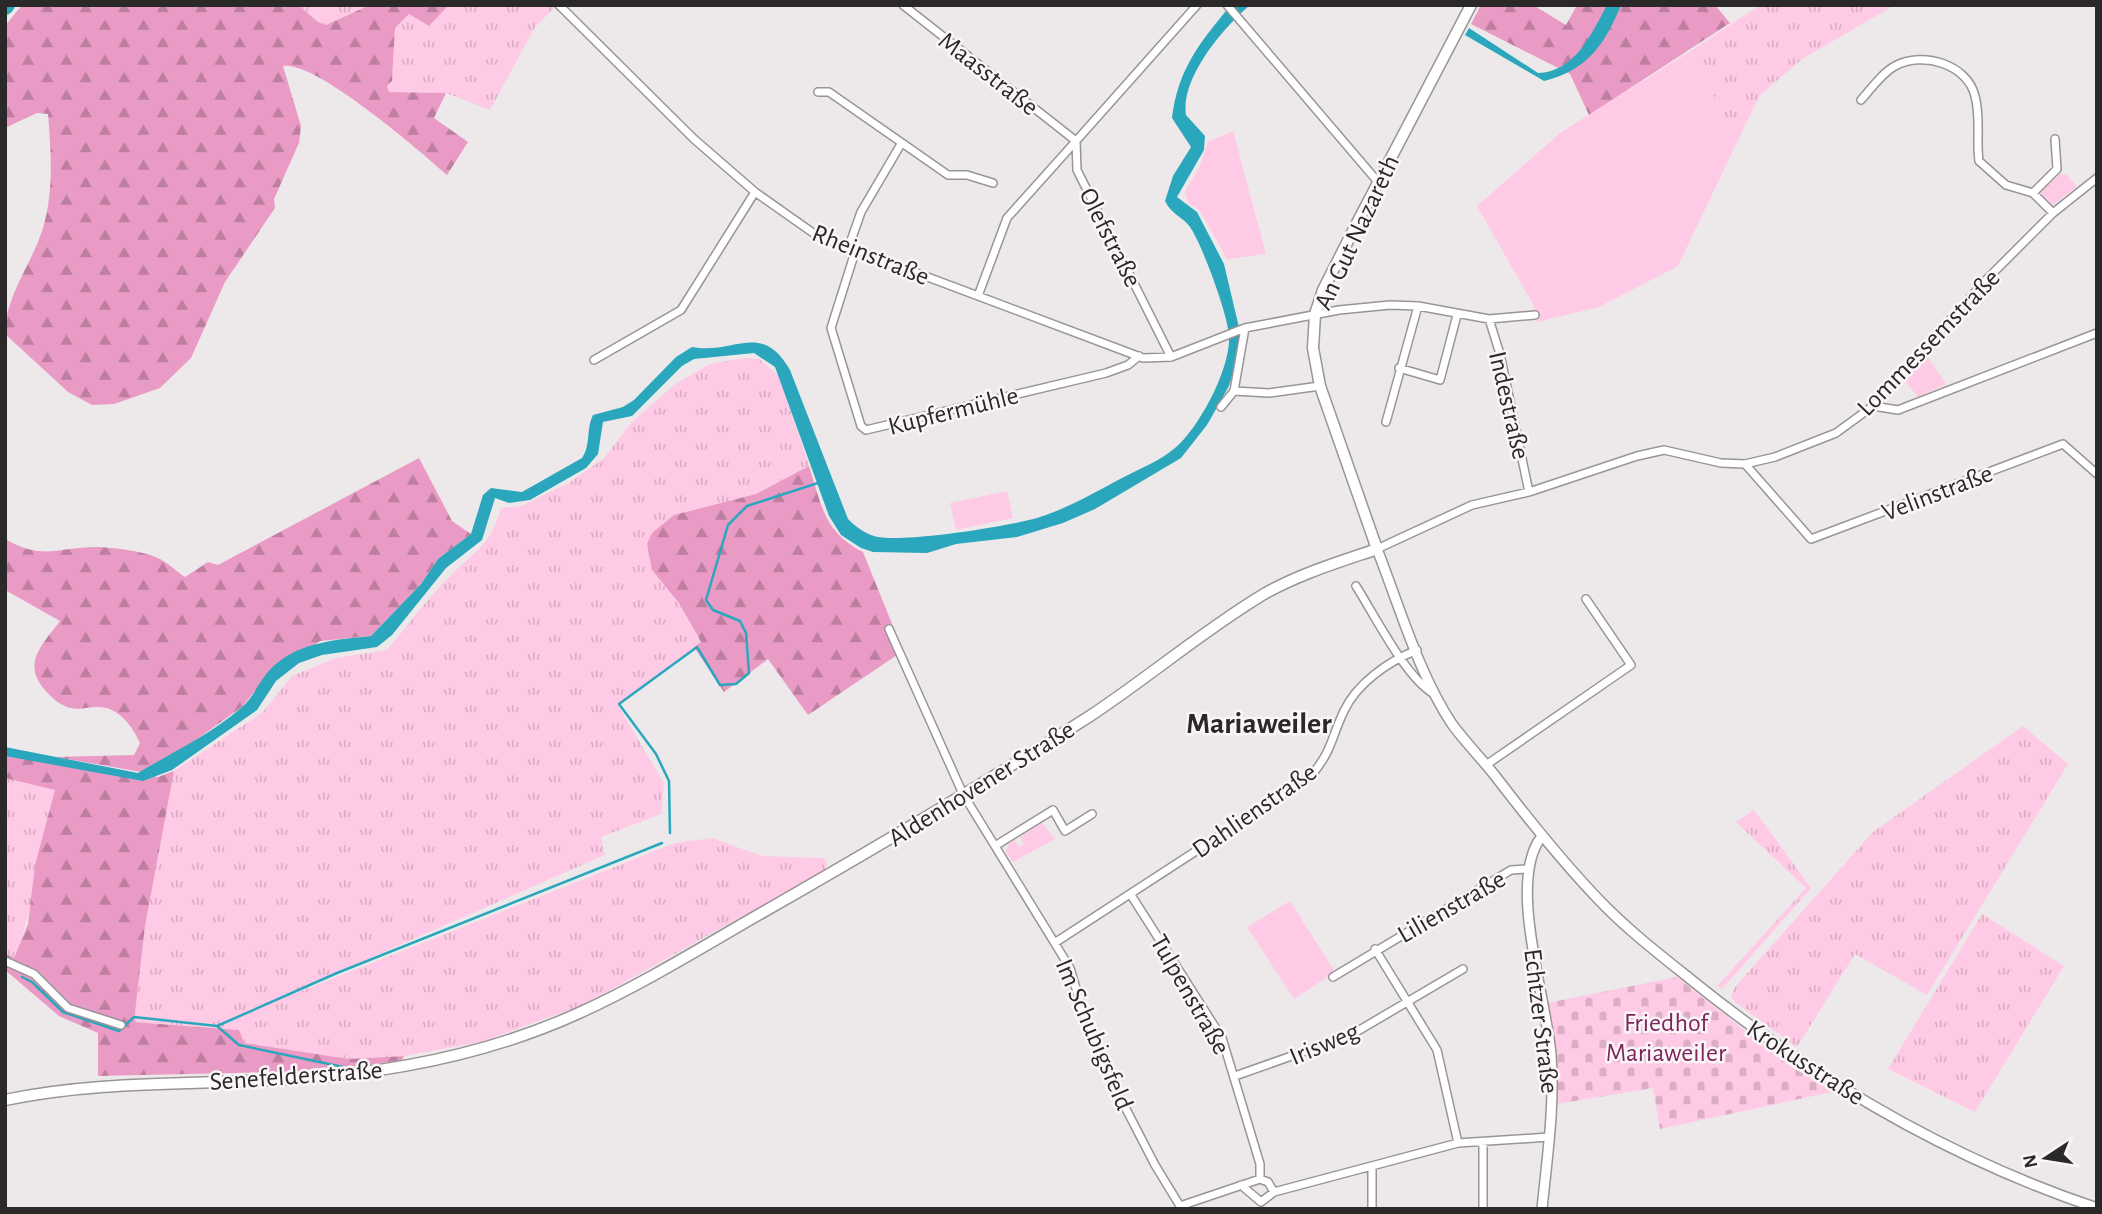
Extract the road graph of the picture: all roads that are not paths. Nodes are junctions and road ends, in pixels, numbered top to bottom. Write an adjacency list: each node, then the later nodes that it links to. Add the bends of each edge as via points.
1 (559, 5): 14 (street, Rheinstraße, via 694,139)
2 (903, 5): 9 (street, Maasstraße)
3 (1197, 5): 9 (street)
4 (1471, 5): 12 (main road, An Gut Nazareth)
5 (1228, 6): 12 (street)
6 (818, 92): 10 (street, via 829,92)
7 (1861, 100): 15 (street, via 1894,66 1931,60 1948,66 1964,77 1975,93 1979,161 2006,185)
8 (2055, 139): 15 (street, via 2057,169)
9 (1076, 141): 18 (street, via 1007,218); 27 (street, Olefstraße, via 1077,170)
10 (901, 144): 13 (street, via 948,175); 17 (street, via 861,212)
11 (2097, 178): 16 (street, Lommessemstraße)
12 (1378, 182): 20 (main road, An Gut Nazareth)
13 (993, 183)
14 (755, 192): 17 (street, Rheinstraße, via 816,235); 28 (street, via 681,310)
15 (2033, 193): 16 (street)
16 (2053, 214): 33 (street, Lommessemstraße, via 1986,280)
17 (851, 250): 18 (street, Rheinstraße); 26 (street, Kupfermühle, via 831,328 866,430 1106,373)
18 (978, 296): 26 (street, Rheinstraße)
19 (1418, 306): 20 (street, Indestraße); 21 (street, Indestraße); 29 (street)
20 (1315, 314): 24 (street); 30 (main road, An Gut Nazareth, via 1313,348)
21 (1458, 315): 23 (street, Indestraße); 29 (street, via 1440,380)
22 (1535, 315): 23 (street, Indestraße)
23 (1489, 319): 37 (street, Indestraße)
24 (1244, 328): 27 (street); 31 (street)
25 (2097, 333): 33 (street, via 1898,410)
26 (1139, 356): 27 (street, Rheinstraße)
27 (1171, 357)
28 (594, 360)
29 (1399, 368): 34 (street)
30 (1320, 386): 31 (street, via 1269,393); 38 (main road, An Gut Nazareth)
31 (1234, 391): 32 (street)
32 (1222, 407)
33 (1873, 407): 35 (street, Lommessemstraße, via 1836,433)
34 (1386, 422)
35 (1745, 464): 36 (street, Velinstraße, via 1811,539 2063,444); 37 (street, Lommessemstraße, via 1664,450)
36 (2097, 474)
37 (1529, 492): 38 (street, Lommessemstraße, via 1472,505)
38 (1377, 549): 42 (street, Krokusstraße); 46 (main road, Aldenhovener Straße, via 1325,566 1265,594 1093,714)
39 (1356, 586): 43 (street, Krokusstraße)
40 (1586, 598): 45 (street, via 1631,665)
41 (889, 629): 46 (street, Im Schubigsfeld)
42 (1417, 650): 43 (street, Dahlienstraße); 44 (street, Krokusstraße)
43 (1400, 656): 44 (street, Krokusstraße, via 1423,688); 51 (street, Dahlienstraße, via 1354,692 1327,757 1310,777)
44 (1437, 697): 45 (street, Krokusstraße)
45 (1486, 765): 48 (street, Krokusstraße)
46 (963, 794): 49 (street, Im Schubigsfeld); 58 (main road, Aldenhovener Straße, via 678,961)
47 (1092, 814): 49 (street, via 1065,831 1053,810)
48 (1542, 836): 50 (street, Echtzer Straße, via 1532,848); 70 (street, Krokusstraße, via 1635,933 1789,1054 1959,1153)
49 (995, 846): 52 (street, Im Schubigsfeld)
50 (1528, 869): 53 (street, Lilienstraße, via 1510,870); 62 (street, Echtzer Straße, via 1531,942 1551,1054)
51 (1131, 895): 52 (street, Dahlienstraße); 60 (street, Tulpenstraße, via 1222,1038)
52 (1056, 942): 67 (street, Im Schubigsfeld, via 1074,978 1098,1052 1170,1193 1180,1206)
53 (1376, 949): 56 (street, Lilienstraße); 57 (street, Lilienstraße)
54 (5, 961): 59 (street, via 34,974 68,1008)
55 (1463, 969): 57 (street)
56 (1333, 977)
57 (1409, 1000): 60 (street, Irisweg, via 1351,1035); 64 (street, Lilienstraße, via 1437,1050)
58 (580, 1012): 61 (main road, Senefelderstraße, via 475,1051 409,1066 295,1079 109,1086)
59 (121, 1025)
60 (1235, 1076): 66 (street, Tulpenstraße, via 1260,1164)
61 (5, 1100)
62 (1549, 1137): 63 (street); 73 (street, Echtzer Straße)
63 (1483, 1142): 64 (street); 72 (street)
64 (1458, 1143): 65 (street)
65 (1372, 1167): 68 (street); 71 (street)
66 (1260, 1179): 67 (street); 68 (street)
67 (1241, 1185): 69 (street)
68 (1274, 1192): 69 (street)
69 (1261, 1205)
70 (2097, 1208)
71 (1372, 1209)
72 (1483, 1209)
73 (1542, 1209)

